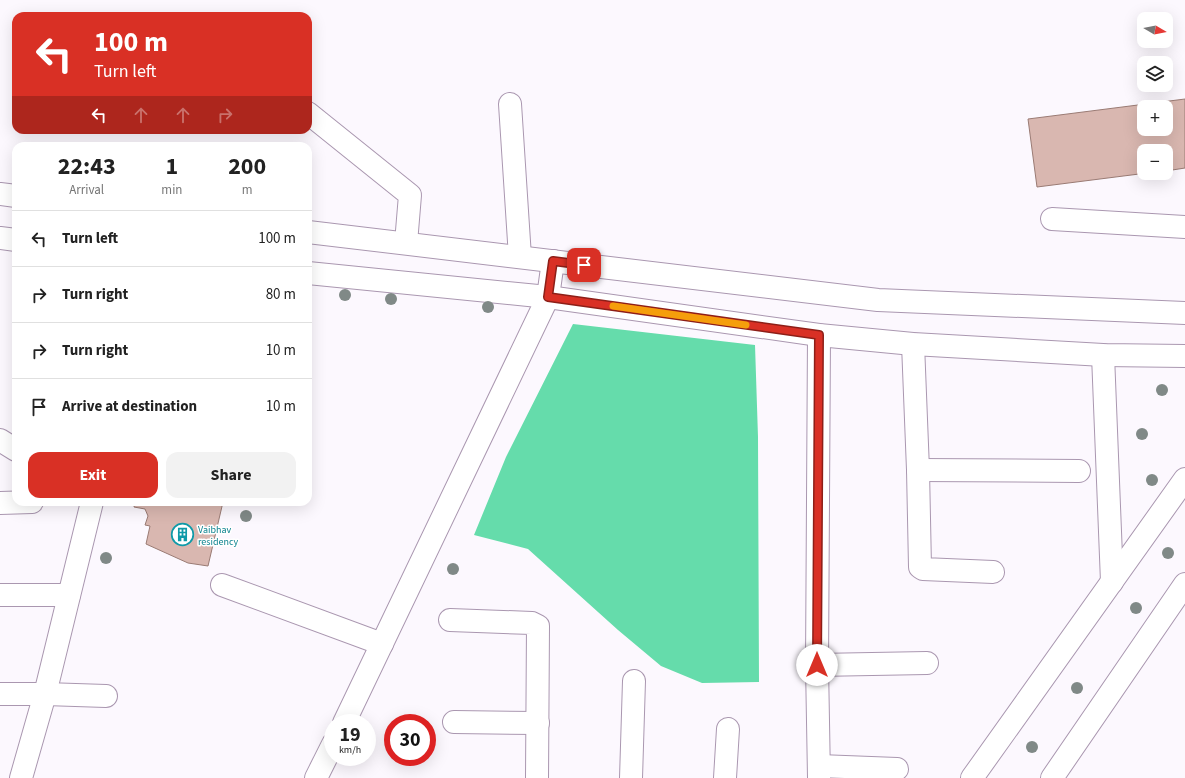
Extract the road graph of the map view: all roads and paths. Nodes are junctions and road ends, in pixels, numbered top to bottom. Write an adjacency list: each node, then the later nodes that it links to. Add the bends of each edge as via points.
1 (510, 104): 11 (street)
2 (312, 116): 10 (street, via 410,195)
3 (0, 194): 4 (street)
4 (12, 196)
5 (1052, 219): 6 (street)
6 (1185, 227)
7 (312, 232): 10 (street)
8 (0, 238): 9 (street)
9 (12, 240)
10 (406, 243): 11 (street)
11 (520, 257): 12 (street)
12 (553, 261): 14 (street); 15 (street, via 878,300)
13 (312, 273): 14 (street)
14 (548, 297): 16 (street); 35 (street)
15 (1185, 313)
16 (819, 335): 17 (street); 37 (street)
17 (913, 344): 18 (street); 22 (street)
18 (1102, 355): 19 (street); 29 (street)
19 (1185, 356)
20 (0, 440): 21 (street)
21 (12, 448)
22 (918, 470): 23 (street); 28 (street, via 920,567)
23 (1079, 471)
24 (1185, 480): 29 (street)
25 (0, 503): 26 (street)
26 (12, 503)
27 (91, 506): 33 (street)
28 (993, 572)
29 (1112, 582): 54 (street)
30 (1185, 584): 55 (street)
31 (222, 585): 35 (street)
32 (0, 595): 33 (street)
33 (69, 595): 40 (street)
34 (450, 620): 44 (street, via 532,623 538,626)
35 (382, 644): 42 (street)
36 (927, 663): 37 (street)
37 (817, 665): 48 (street)
38 (634, 681): 52 (street)
39 (0, 694): 40 (street)
40 (45, 694): 41 (street); 49 (street)
41 (106, 696)
42 (348, 714)
43 (454, 722): 44 (street)
44 (538, 723): 51 (street)
45 (728, 729): 53 (street)
46 (324, 762): 50 (street)
47 (898, 769): 48 (street)
48 (819, 772)
49 (21, 778)
50 (316, 778)
51 (537, 778)
52 (631, 778)
53 (725, 778)
54 (972, 778)
55 (1052, 778)

